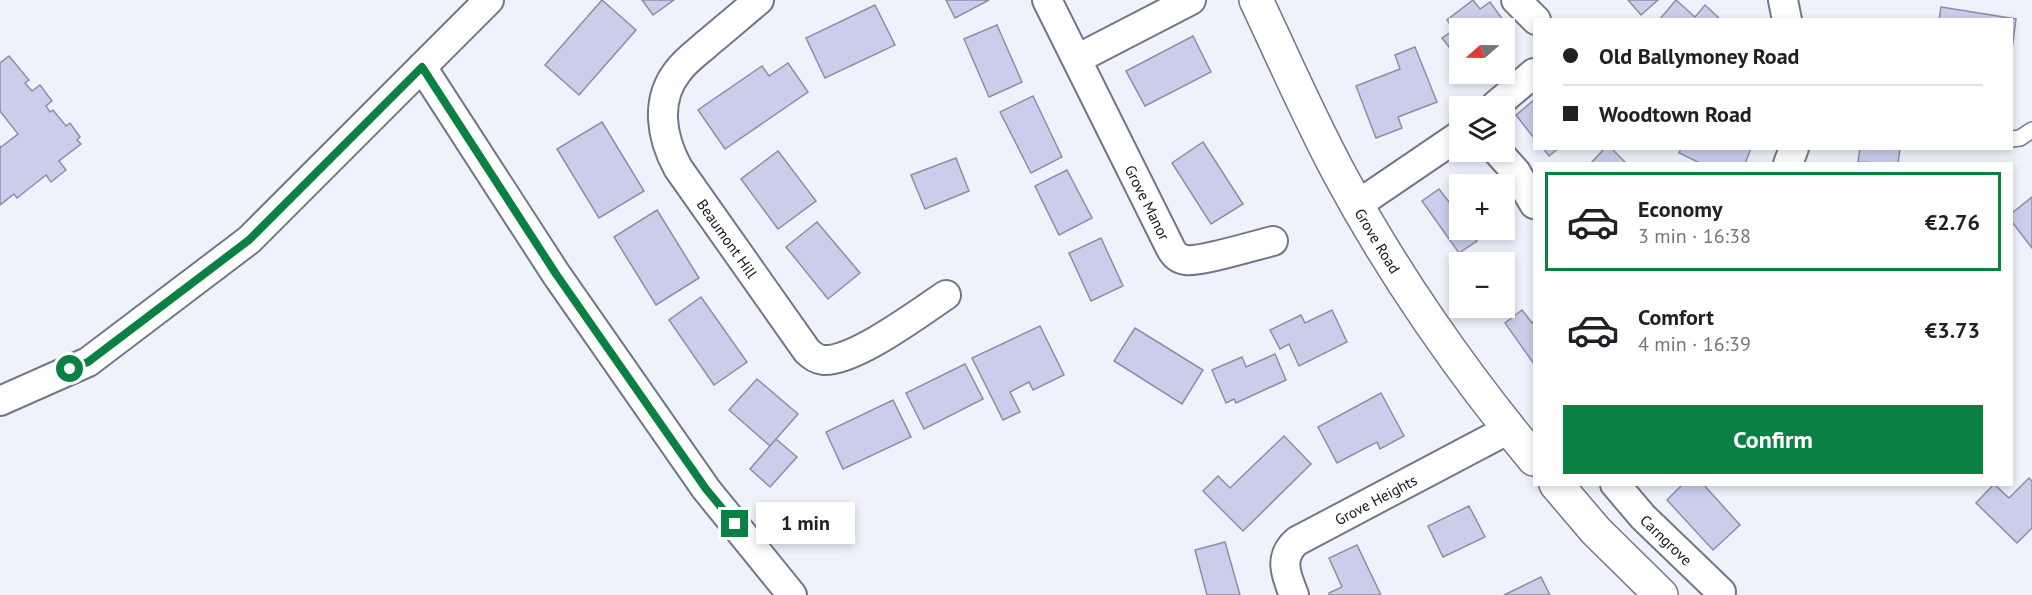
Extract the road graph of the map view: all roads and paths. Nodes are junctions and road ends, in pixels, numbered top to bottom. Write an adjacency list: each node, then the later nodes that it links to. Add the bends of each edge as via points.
1 (489, 0): 11 (street)
2 (759, 0): 21 (street, Beaumont Hill, via 685,63 667,88 663,124 678,168 807,351 816,358 839,357 882,338)
3 (1047, 0): 10 (street, Grove Manor)
4 (1191, 0): 10 (street)
5 (1256, 0): 19 (street, Grove Road)
6 (1516, 0): 8 (street)
7 (1783, 0): 9 (street)
8 (1534, 18)
9 (1786, 18)
10 (1077, 59): 20 (street, Grove Manor, via 1175,255 1191,260)
11 (422, 67): 22 (street, via 249,240 88,362); 28 (street, via 556,274 706,489)
12 (1533, 74): 13 (street)
13 (1507, 96)
14 (2032, 130): 15 (lane)
15 (2013, 139)
16 (1449, 142): 19 (street)
17 (1507, 162): 18 (street)
18 (1533, 202)
19 (1357, 205): 23 (street, Grove Road, via 1432,324)
20 (1274, 240)
21 (946, 295)
22 (0, 401)
23 (1509, 429): 24 (street, Grove Road); 29 (street, Grove Heights, via 1297,541 1287,553 1285,563)
24 (1533, 458)
25 (1558, 486): 30 (street, via 1596,531)
26 (1617, 486): 27 (street, Carngrove)
27 (1721, 592)
28 (792, 595)
29 (1294, 595)
30 (1661, 595)

